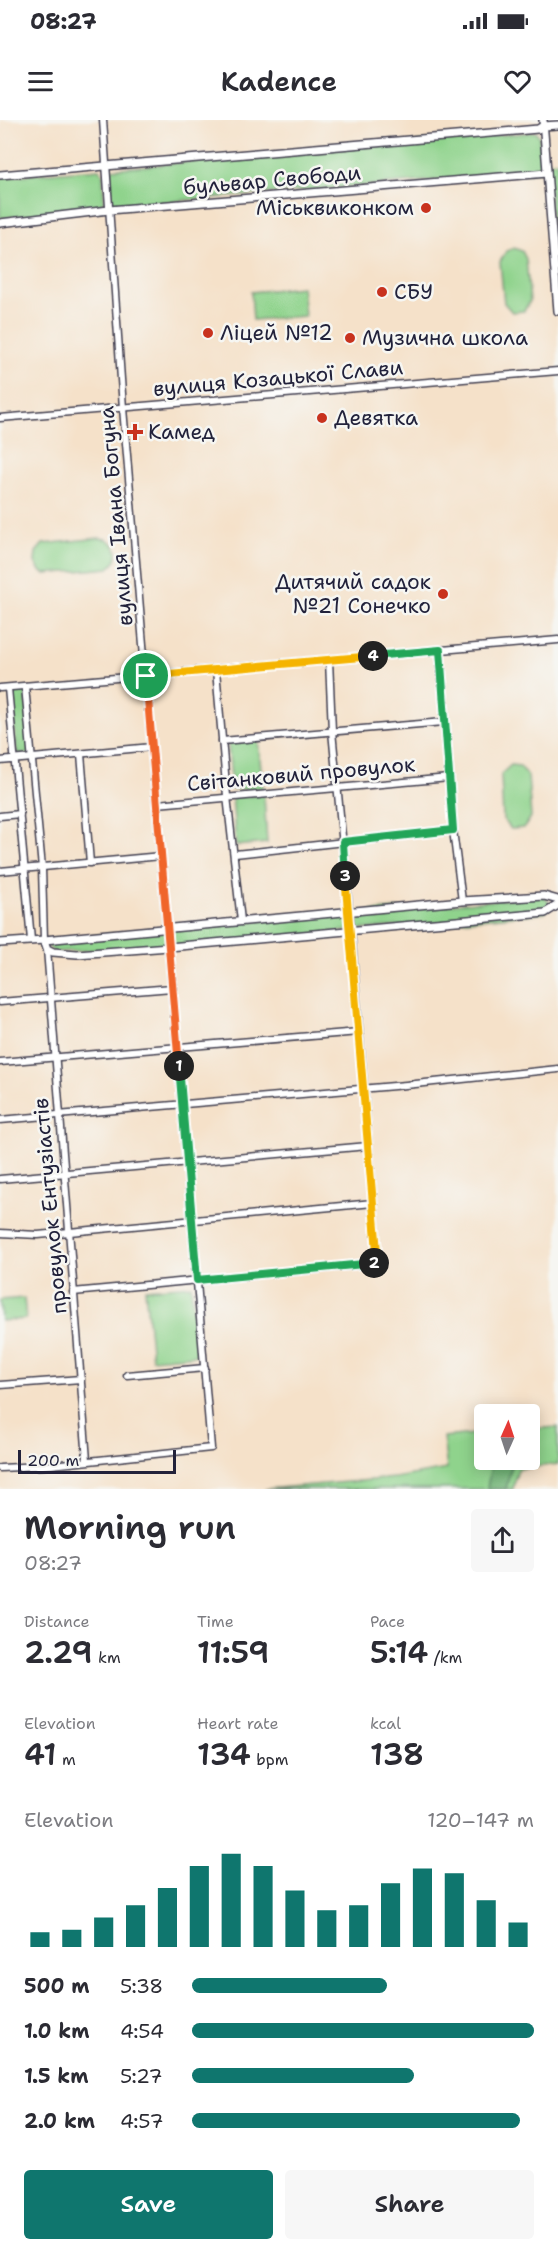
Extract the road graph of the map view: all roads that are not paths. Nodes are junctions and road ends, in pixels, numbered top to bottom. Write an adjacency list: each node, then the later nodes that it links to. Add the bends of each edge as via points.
1 (103, 120): 4 (street, вулиця Івана Богуна)
2 (543, 123): 3 (street, бульвар Свободи); 4 (street, бульвар Свободи, via 538,129); 5 (street)
3 (558, 124)
4 (106, 165): 6 (street, бульвар Свободи); 7 (street, вулиця Івана Богуна)
5 (547, 173): 7 (street, бульвар Свободи); 9 (street)
6 (0, 175)
7 (109, 210): 8 (street, бульвар Свободи); 11 (street, вулиця Івана Богуна)
8 (0, 223)
9 (558, 311)
10 (558, 371): 11 (street, вулиця Козацької Слави)
11 (123, 408): 12 (street, вулиця Козацької Слави); 17 (street, вулиця Івана Богуна)
12 (0, 418)
13 (558, 640): 14 (street)
14 (440, 650): 15 (street); 20 (street)
15 (329, 660): 16 (street); 21 (street)
16 (216, 670): 17 (street); 22 (street)
17 (146, 676): 18 (street); 23 (street, вулиця Івана Богуна)
18 (25, 686): 19 (street); 25 (street)
19 (4, 688): 26 (street)
20 (444, 722): 21 (street); 28 (street)
21 (332, 731): 22 (street); 29 (street)
22 (222, 741): 30 (street)
23 (152, 747): 24 (street); 31 (street, вулиця Івана Богуна)
24 (81, 754): 25 (street); 38 (street)
25 (32, 758): 26 (street); 39 (street)
26 (14, 759): 27 (street); 32 (street)
27 (0, 760)
28 (449, 778): 29 (street, Світанковий провулок); 34 (street)
29 (337, 786): 30 (street, Світанковий провулок); 35 (street)
30 (227, 796): 31 (street, Світанковий провулок); 36 (street)
31 (157, 804): 37 (street, вулиця Івана Богуна)
32 (20, 814): 33 (street); 40 (street)
33 (0, 816)
34 (453, 830): 35 (street); 43 (street)
35 (343, 842): 36 (street); 45 (street)
36 (235, 854): 46 (street)
37 (161, 856): 38 (street); 47 (street, вулиця Івана Богуна)
38 (90, 863): 39 (street)
39 (42, 868): 40 (street); 50 (street)
40 (26, 869): 41 (street); 49 (street)
41 (0, 871)
42 (558, 900): 43 (street, via 544,896)
43 (462, 902): 45 (street)
44 (558, 905): 48 (street, via 545,913)
45 (347, 912): 46 (street); 48 (street)
46 (241, 921): 47 (street)
47 (167, 927): 50 (street); 52 (street, вулиця Івана Богуна)
48 (351, 930): 52 (street); 57 (street)
49 (31, 940): 50 (street); 51 (street)
50 (44, 940): 53 (street)
51 (0, 943)
52 (169, 947): 53 (street, via 77,954); 54 (street, вулиця Івана Богуна)
53 (47, 949): 55 (street, провулок Ентузіастів)
54 (172, 988): 55 (street); 58 (street, вулиця Івана Богуна)
55 (50, 998): 56 (street); 59 (street, провулок Ентузіастів)
56 (0, 1002)
57 (359, 1032): 58 (street); 62 (street)
58 (177, 1047): 59 (street); 63 (street, вулиця Івана Богуна)
59 (54, 1058): 60 (street); 64 (street, провулок Ентузіастів)
60 (0, 1062)
61 (558, 1069): 62 (street)
62 (364, 1088): 63 (street); 66 (street)
63 (182, 1104): 64 (street); 67 (street, вулиця Івана Богуна)
64 (59, 1115): 65 (street); 68 (street, провулок Ентузіастів)
65 (0, 1120)
66 (368, 1146): 67 (street); 70 (street)
67 (187, 1162): 68 (street); 71 (street, вулиця Івана Богуна)
68 (63, 1173): 69 (street); 72 (street, провулок Ентузіастів)
69 (0, 1179)
70 (373, 1203): 71 (street); 74 (street, via 378,1263)
71 (192, 1221): 72 (street); 74 (street, вулиця Івана Богуна)
72 (68, 1232): 73 (street); 75 (street, провулок Ентузіастів)
73 (0, 1233)
74 (197, 1280): 75 (street); 76 (street, вулиця Івана Богуна)
75 (73, 1292): 78 (street, провулок Ентузіастів)
76 (205, 1368): 77 (street); 80 (street, вулиця Івана Богуна, via 211,1448)
77 (127, 1376)
78 (81, 1379): 79 (street); 80 (street, провулок Ентузіастів)
79 (0, 1384)
80 (87, 1460): 81 (street)
81 (0, 1468)

